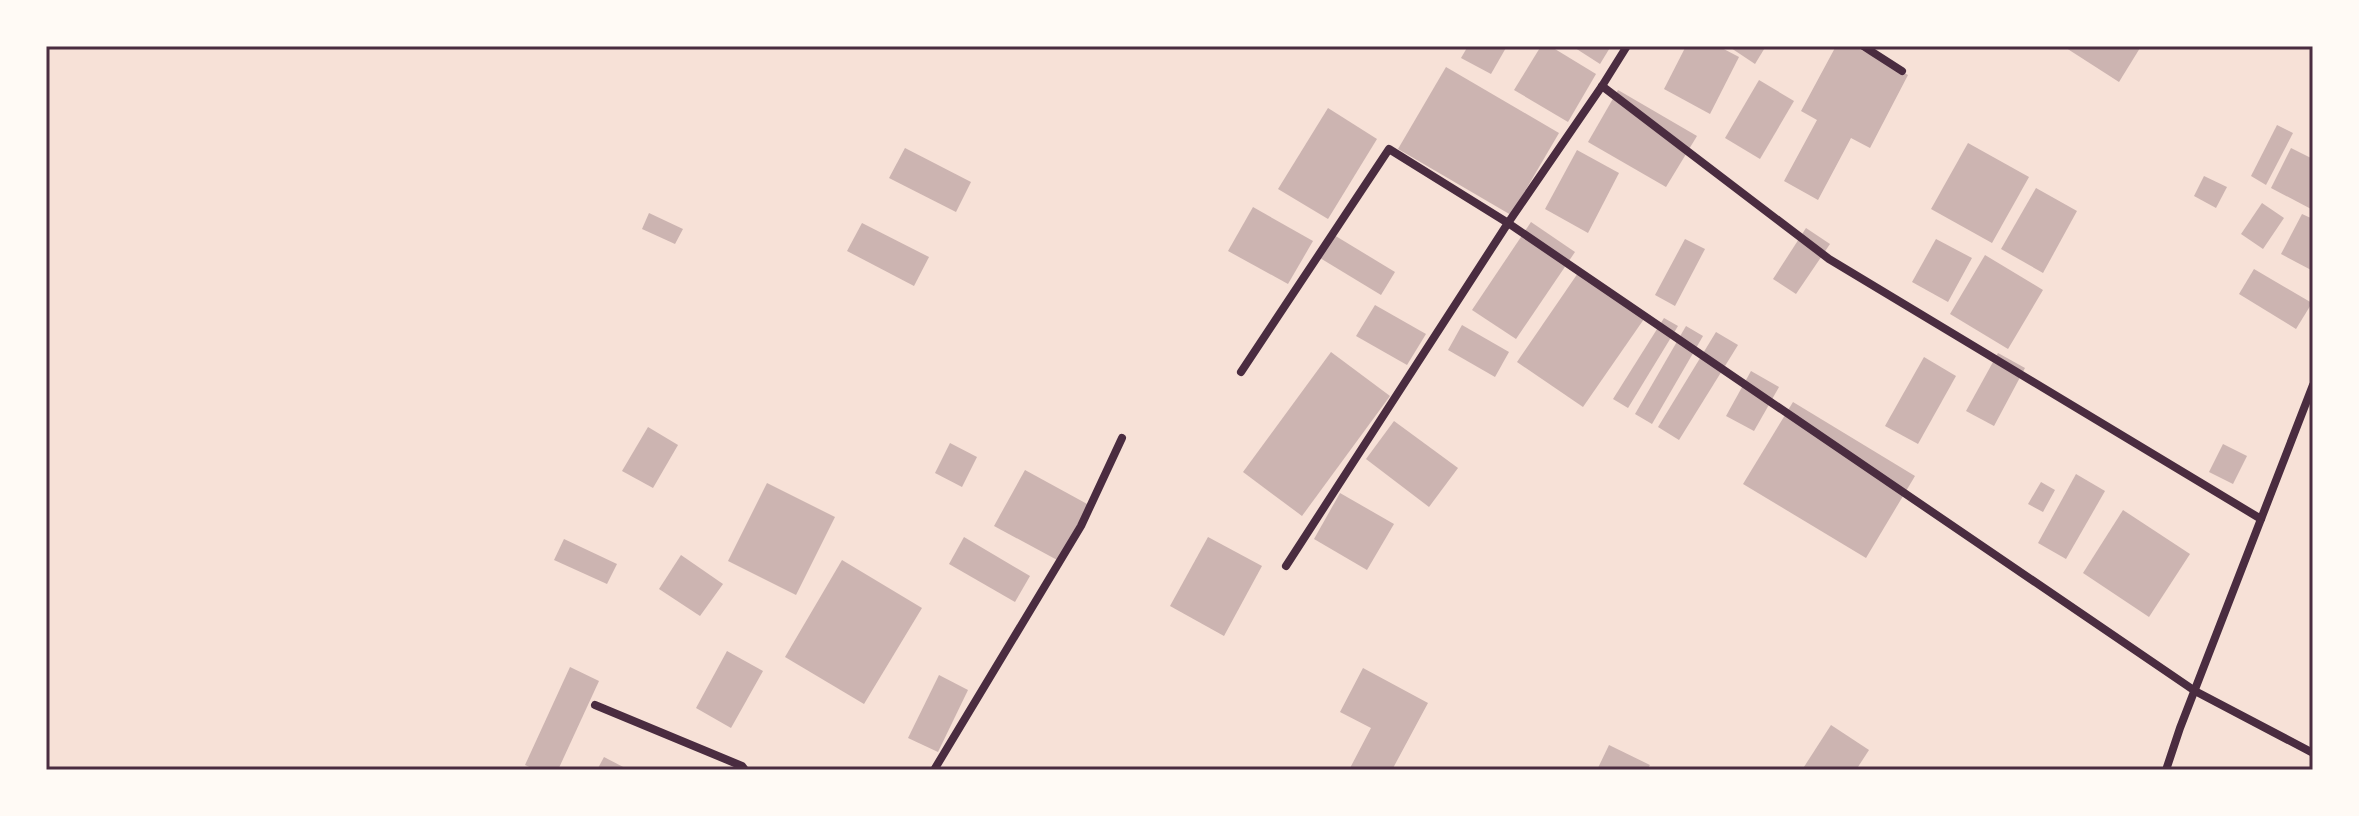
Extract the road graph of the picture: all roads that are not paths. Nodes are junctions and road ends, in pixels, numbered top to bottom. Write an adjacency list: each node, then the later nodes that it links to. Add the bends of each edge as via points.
1 (1627, 46): 4 (street)
2 (1863, 46): 3 (street)
3 (1902, 71)
4 (1602, 86): 5 (street); 9 (street, via 1829,259)
5 (1508, 223): 6 (street, via 1389,149); 10 (street); 11 (street)
6 (1241, 372)
7 (2313, 385): 9 (street)
8 (1122, 438): 15 (street, via 1081,526)
9 (2261, 519): 11 (street)
10 (1286, 566)
11 (2195, 691): 13 (street); 16 (street)
12 (595, 705): 14 (street)
13 (2313, 753)
14 (745, 770)
15 (934, 770)
16 (2166, 770)

